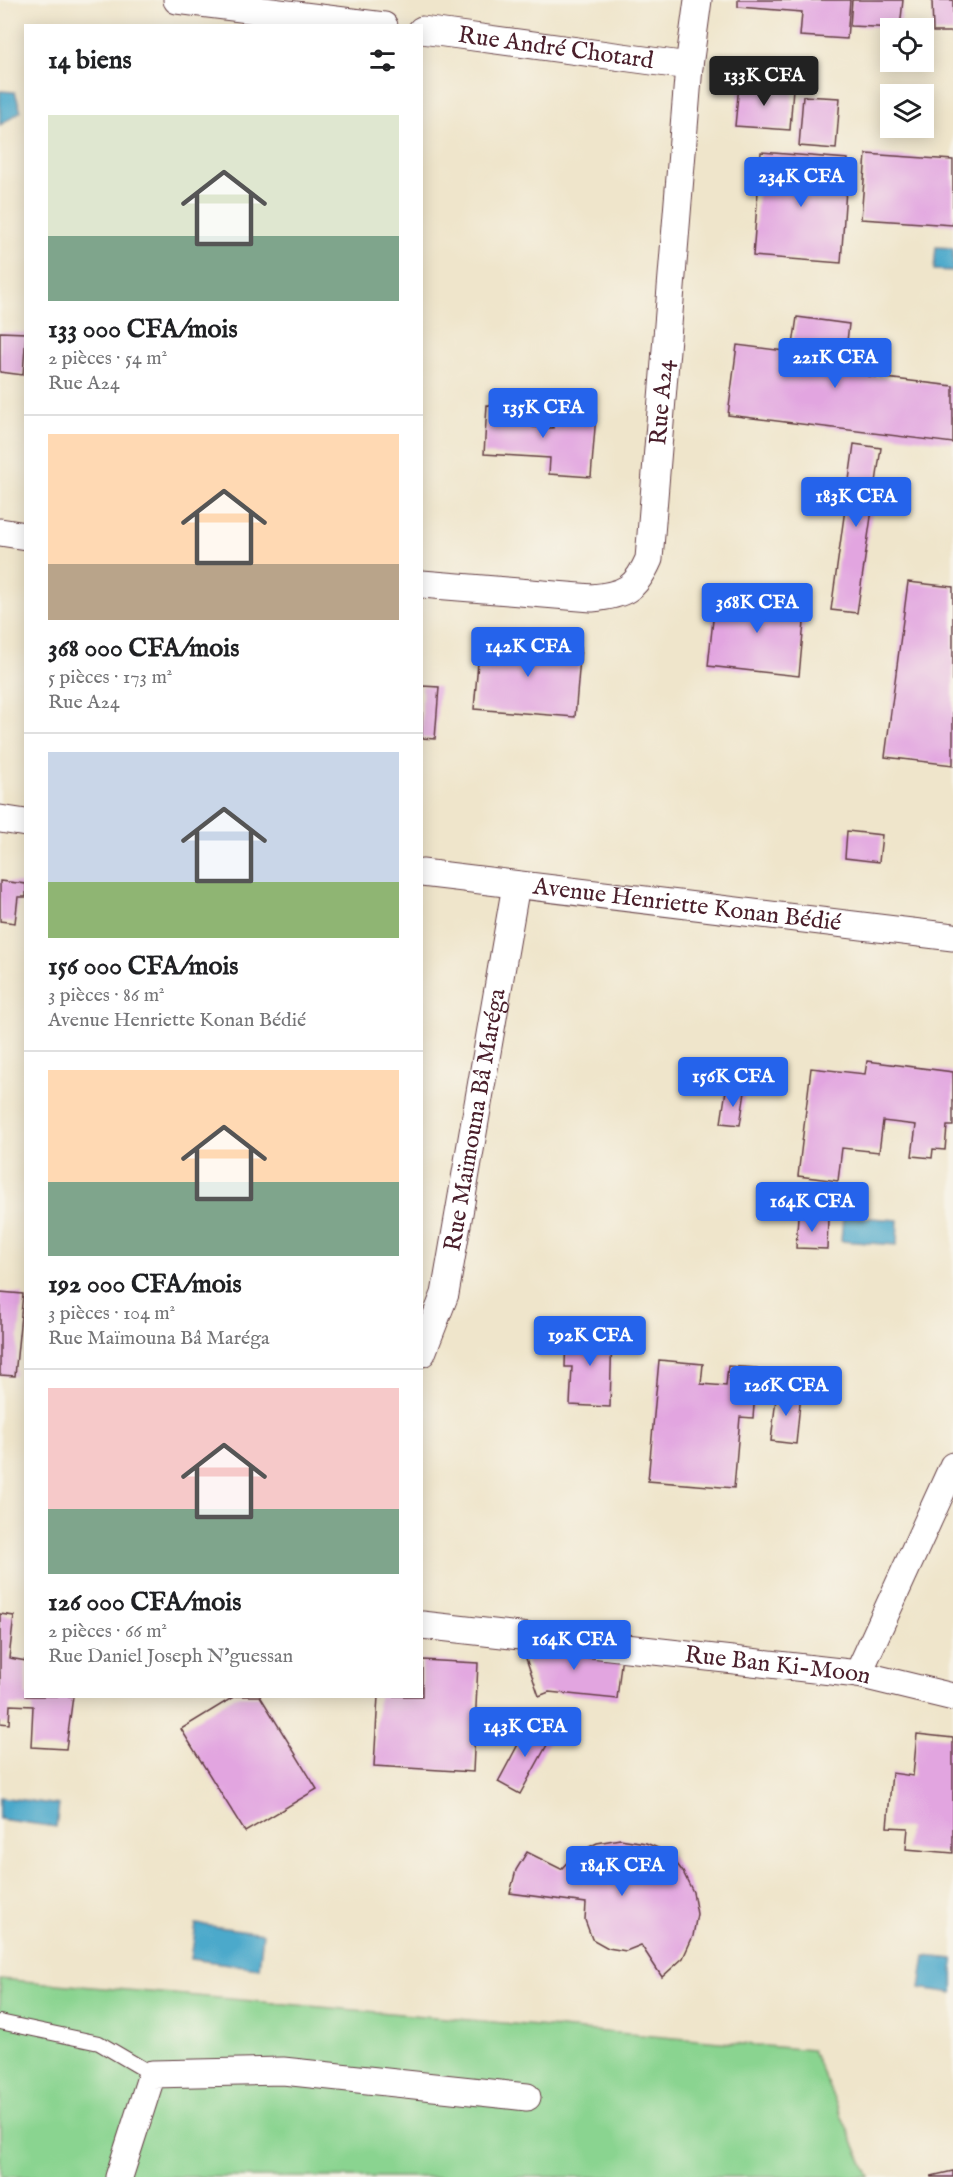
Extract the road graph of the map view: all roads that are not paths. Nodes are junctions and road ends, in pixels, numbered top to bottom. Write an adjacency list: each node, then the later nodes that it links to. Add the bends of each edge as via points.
1 (177, 0): 3 (street)
2 (698, 0): 5 (street, Rue A24)
3 (368, 24)
4 (423, 30): 5 (street, Rue André Chotard)
5 (689, 66): 8 (street, Rue A24, via 649,559 640,579 611,596 592,598)
6 (0, 532): 7 (street)
7 (24, 536)
8 (423, 584)
9 (0, 819): 10 (street)
10 (24, 822)
11 (423, 873): 12 (street, Avenue Henriette Konan Bédié)
12 (516, 885): 13 (street, Avenue Henriette Konan Bédié); 14 (street, Rue Maïmouna Bâ Maréga, via 445,1294)
13 (953, 937)
14 (423, 1350)
15 (953, 1466): 17 (street)
16 (423, 1625): 17 (street, Rue Ban Ki-Moon)
17 (858, 1674): 18 (street, Rue Ban Ki-Moon)
18 (953, 1697)
19 (0, 2022): 20 (lane, via 99,2043)
20 (152, 2074): 21 (street, via 283,2071); 22 (street)
21 (527, 2097)
22 (119, 2177)

